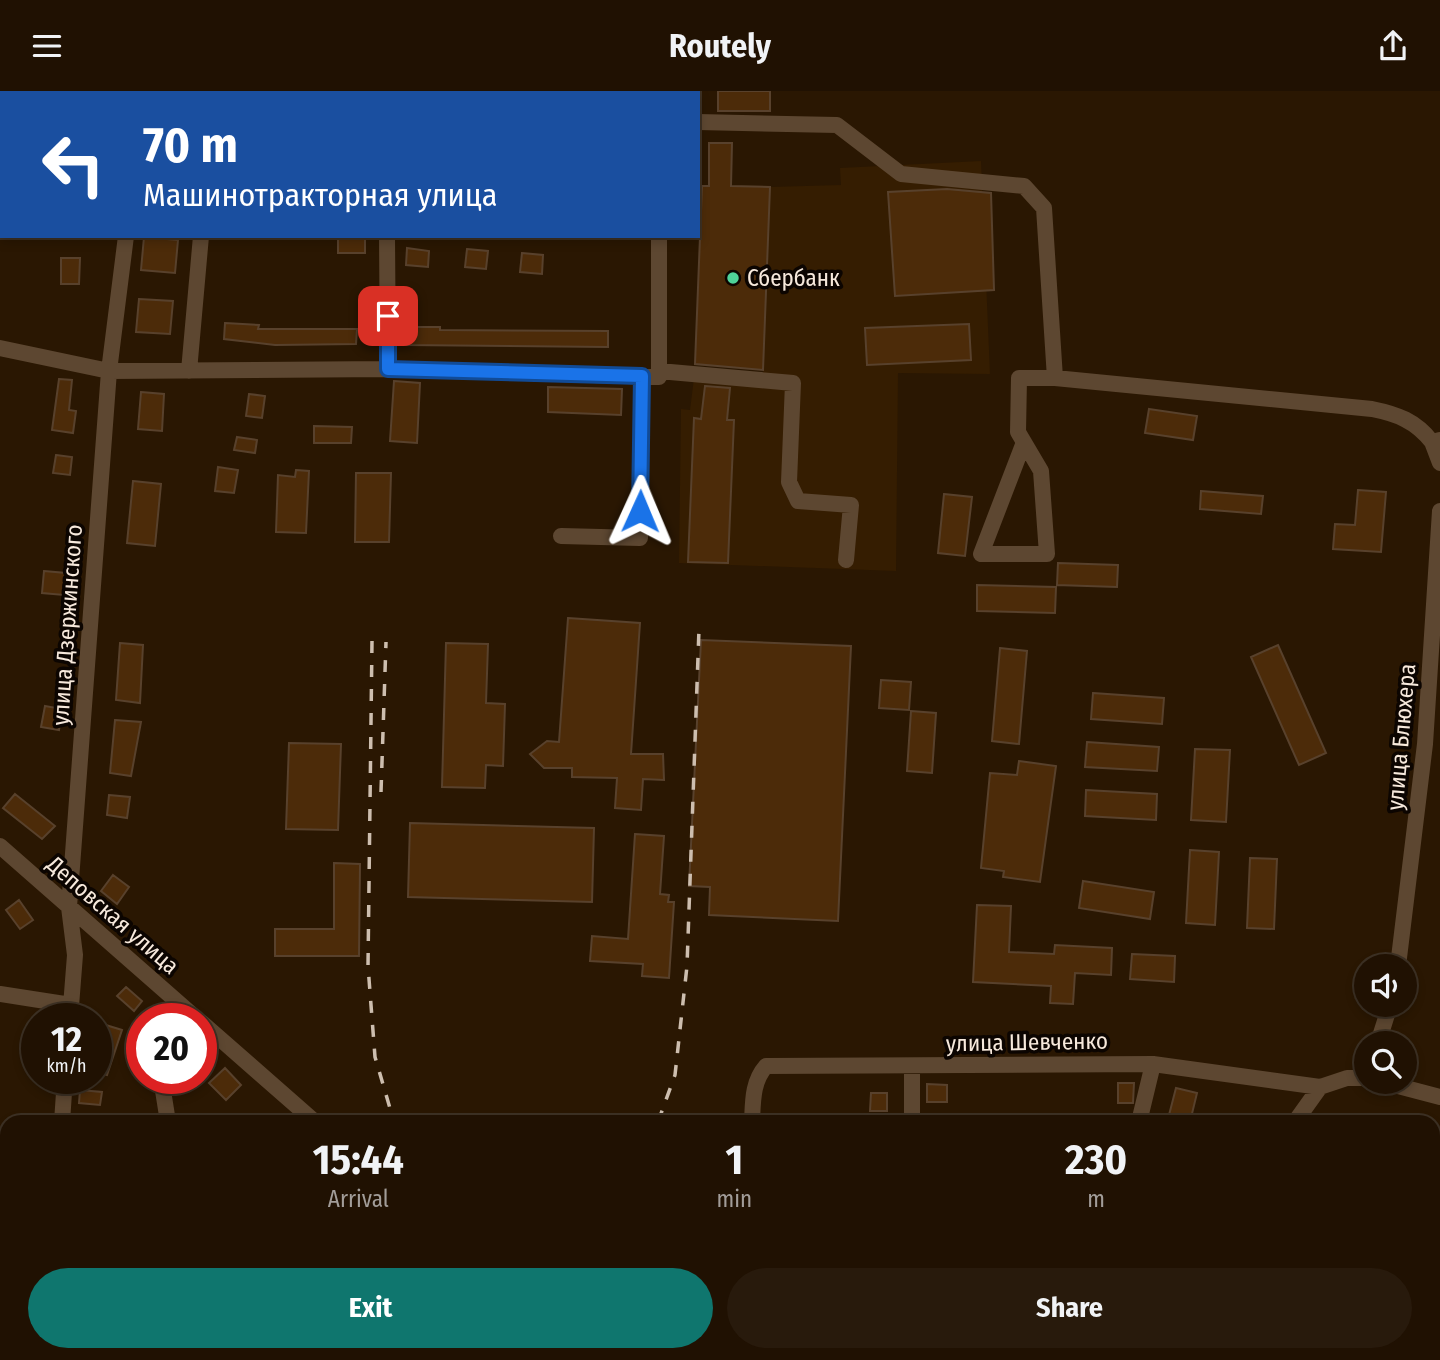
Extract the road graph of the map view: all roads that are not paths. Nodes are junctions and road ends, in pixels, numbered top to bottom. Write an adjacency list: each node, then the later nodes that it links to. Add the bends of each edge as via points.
1 (700, 123): 12 (street, via 837,125 901,174 1024,186 1044,208)
2 (127, 238): 10 (street, улица Дзержинского)
3 (201, 238): 8 (street)
4 (387, 238): 7 (street)
5 (659, 238): 9 (street)
6 (0, 348): 10 (street)
7 (388, 369): 8 (street); 11 (street)
8 (189, 371): 10 (street)
9 (659, 371): 11 (street, via 659,377); 18 (street, via 793,383 789,482 798,501 851,505)
10 (109, 372): 21 (street, улица Дзержинского)
11 (642, 376): 17 (street, via 640,538)
12 (1055, 378): 13 (street, via 1372,409 1396,414); 14 (street, via 1019,378 1018,432)
13 (1436, 441): 15 (street)
14 (1024, 442): 14 (street, via 1041,471 1047,554 981,554)
15 (1440, 463)
16 (1440, 511): 19 (street, улица Блюхера)
17 (561, 536)
18 (846, 560)
19 (1437, 608): 22 (street, улица Блюхера)
20 (0, 846): 21 (street, Деповская улица)
21 (69, 907): 25 (street, улица Дзержинского, via 75,955); 26 (street, Деповская улица)
22 (1399, 954)
23 (0, 995): 24 (street)
24 (33, 1003)
25 (71, 1003)
26 (170, 1003)
27 (217, 1036): 38 (street)
28 (1153, 1064): 29 (street, улица Шевченко); 31 (street, улица Шевченко); 41 (street)
29 (912, 1066): 39 (street, улица Шевченко, via 766,1066 759,1074); 40 (street)
30 (1354, 1078): 31 (street)
31 (1320, 1087): 42 (street)
32 (1417, 1091): 35 (street)
33 (64, 1094): 36 (street)
34 (164, 1094): 37 (street)
35 (1440, 1097)
36 (62, 1115)
37 (167, 1115)
38 (307, 1115)
39 (752, 1115)
40 (912, 1115)
41 (1141, 1115)
42 (1300, 1115)

